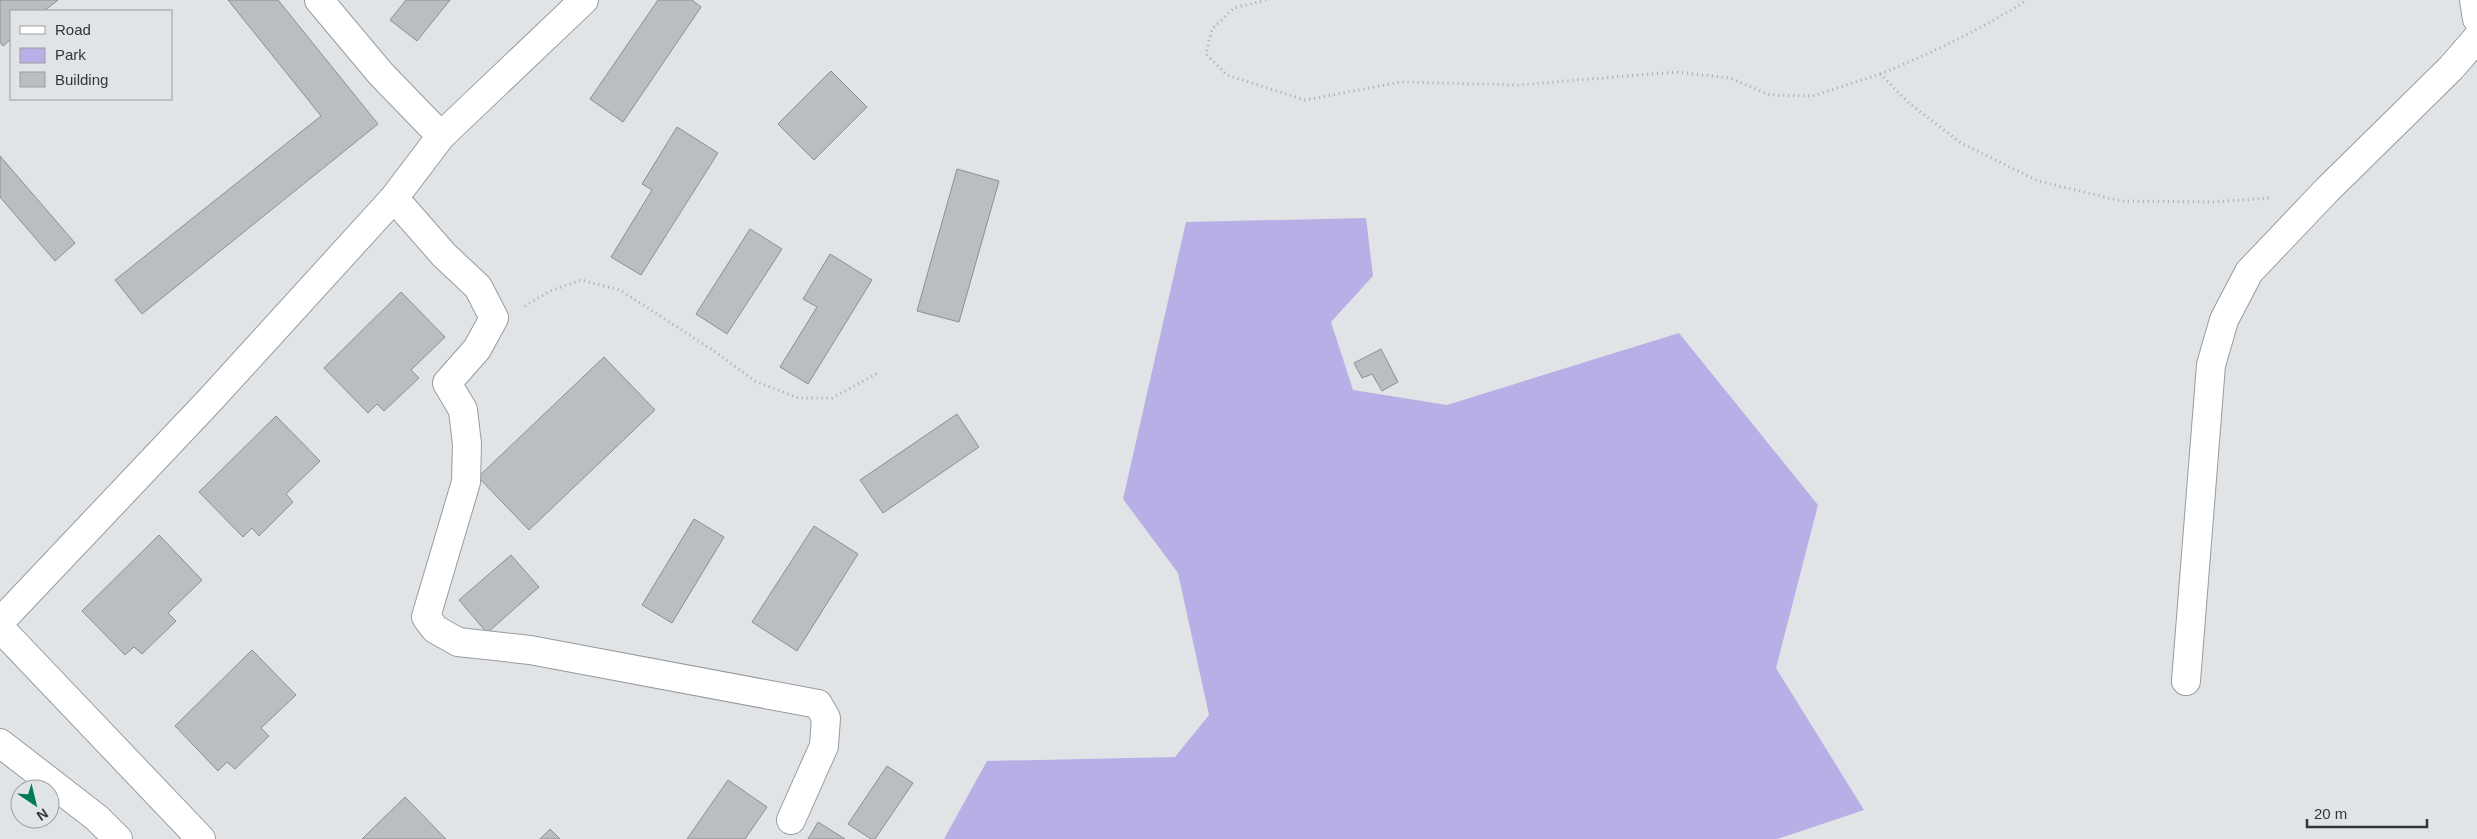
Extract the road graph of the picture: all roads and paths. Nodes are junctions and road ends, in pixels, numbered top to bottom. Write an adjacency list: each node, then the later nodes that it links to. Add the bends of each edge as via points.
1 (319, 0): 9 (street, via 381,74)
2 (584, 0): 9 (street)
3 (1266, 0): 8 (path, via 1234,8 1212,29 1206,54 1227,75 1305,100 1401,82 1518,85 1676,72 1730,78 1770,95 1813,96)
4 (2027, 0): 8 (path, via 1941,49)
5 (2474, 0): 6 (street)
6 (2477, 19)
7 (2477, 38): 10 (street, via 2451,68)
8 (1880, 74): 10 (path, via 1910,103 1961,143 2038,181 2121,201 2211,202 2287,197)
9 (441, 136): 11 (street)
10 (2327, 190): 16 (street, via 2249,272 2224,320 2211,365)
11 (394, 198): 12 (street, via 444,255 478,287); 14 (street, via 210,400)
12 (494, 318): 13 (path, via 581,280 620,290 755,381 798,398 832,398); 18 (street, via 477,349 447,383 463,410 467,444 466,482 426,618 435,630 458,642 530,650 818,704 826,718 824,746)
13 (880, 372)
14 (0, 622)
15 (0, 628): 20 (street)
16 (2186, 681)
17 (0, 743): 19 (street)
18 (791, 820)
19 (118, 839)
20 (201, 839)

